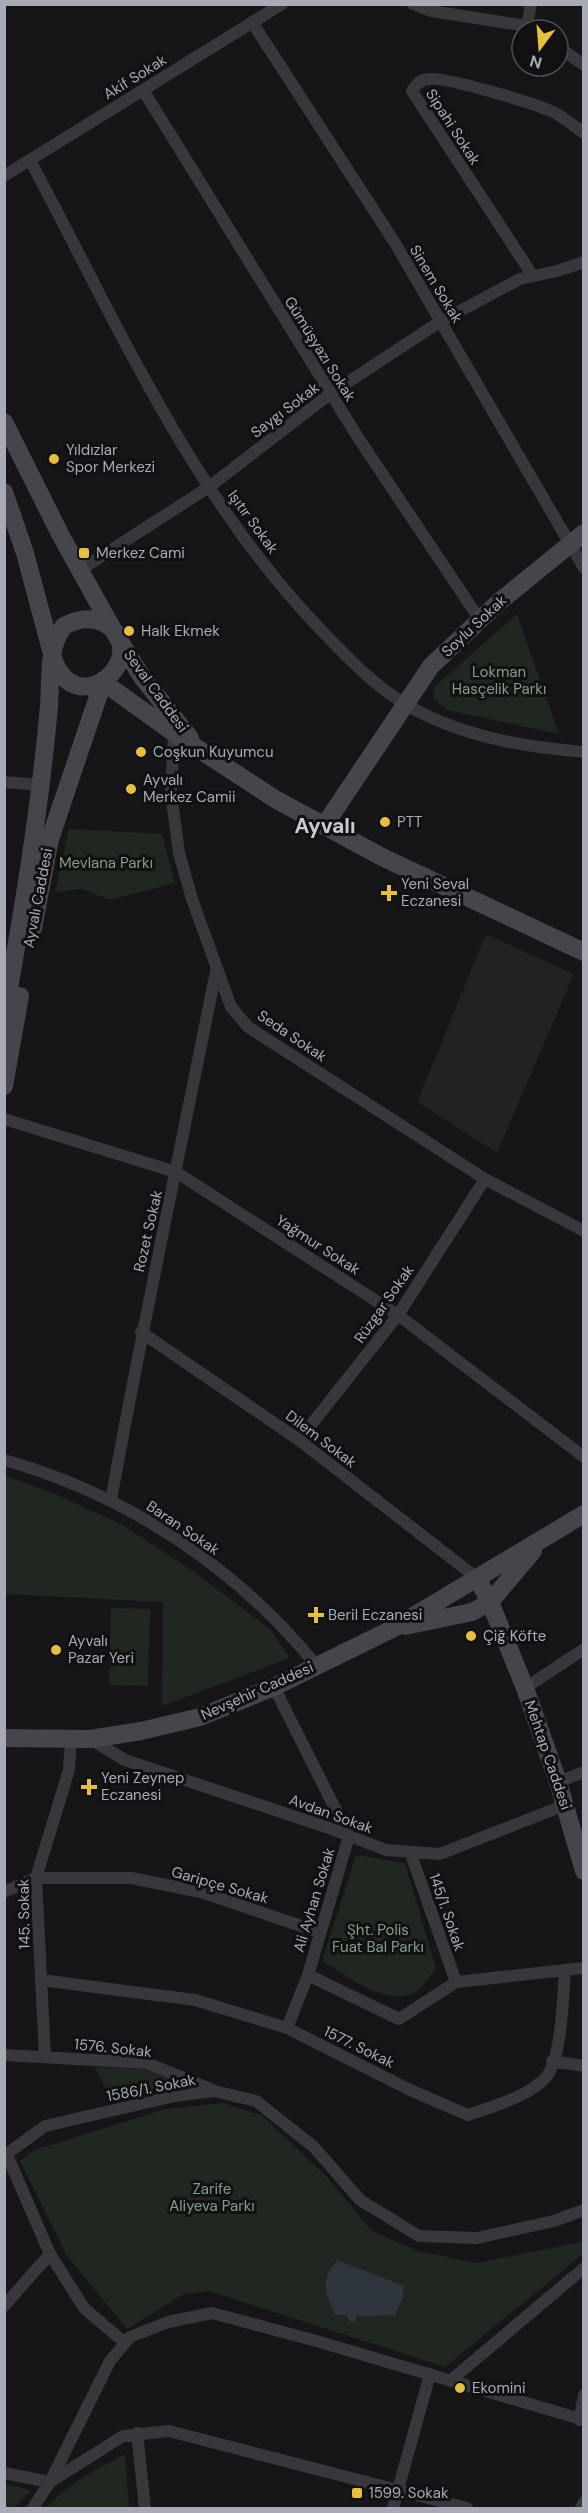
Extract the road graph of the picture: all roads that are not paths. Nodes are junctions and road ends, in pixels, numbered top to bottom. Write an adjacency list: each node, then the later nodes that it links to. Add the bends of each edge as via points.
1 (413, 4): 4 (street, via 431,11)
2 (277, 6): 3 (street, Akif Sokak)
3 (252, 22): 7 (street, Akif Sokak); 13 (street, Sinem Sokak)
4 (510, 25)
5 (570, 55): 6 (street)
6 (584, 65)
7 (143, 90): 9 (street, Akif Sokak); 14 (street, Gümüşyazı Sokak)
8 (584, 133): 12 (street, Sipahi Sokak, via 547,109 450,82 430,79 417,83 412,91)
9 (30, 160): 10 (street, Akif Sokak); 16 (street, Işıtır Sokak, via 178,438)
10 (4, 176)
11 (584, 261): 12 (street, Saygı Sokak)
12 (533, 276): 13 (street, Saygı Sokak, via 520,279)
13 (441, 321): 14 (street, Saygı Sokak); 18 (street, Sinem Sokak)
14 (330, 394): 16 (street, Saygı Sokak); 21 (street, Gümüşyazı Sokak)
15 (4, 422): 20 (main road, Ayvalı Caddesi)
16 (209, 487): 20 (street, Saygı Sokak); 25 (street, Işıtır Sokak, via 292,601 352,662)
17 (4, 492): 23 (main road, Ayvalı Caddesi)
18 (577, 538): 19 (street, Sinem Sokak); 21 (main road, Soylu Sokak)
19 (584, 568)
20 (80, 570): 22 (main road, Ayvalı Caddesi)
21 (480, 620): 25 (main road, Soylu Sokak, via 431,666)
22 (116, 635): 23 (main road, Ayvalı Caddesi, via 98,620 74,620 57,635); 24 (main road, Ayvalı Caddesi, via 120,645 118,666); 27 (main road, Seval Caddesi, via 142,677)
23 (53, 658): 24 (main road, Ayvalı Caddesi, via 56,669 72,683 82,686); 30 (main road, Ayvalı Caddesi)
24 (103, 682): 26 (main road, Seval Caddesi); 35 (main road, Ayvalı Caddesi, via 50,839)
25 (405, 704): 28 (street, Işıtır Sokak, via 459,729 531,748); 31 (main road, Soylu Sokak)
26 (174, 733): 27 (main road, Seval Caddesi); 33 (street, Seda Sokak, via 171,793 179,853)
27 (197, 746): 31 (main road, Seval Caddesi, via 275,799)
28 (584, 752)
29 (4, 782): 30 (street)
30 (41, 785): 34 (main road, Ayvalı Caddesi)
31 (324, 826): 32 (main road, Seval Caddesi)
32 (584, 952)
33 (216, 970): 37 (street, Rozet Sokak); 38 (street, Seda Sokak, via 231,1007 249,1027)
34 (4, 1015)
35 (4, 1086)
36 (4, 1119): 37 (street, Yağmur Sokak)
37 (176, 1172): 40 (street, Yağmur Sokak); 41 (street, Rozet Sokak)
38 (485, 1179): 39 (street, Seda Sokak); 40 (street, Rüzgar Sokak)
39 (584, 1232)
40 (398, 1315): 42 (street, Rüzgar Sokak); 43 (street, Yağmur Sokak)
41 (141, 1332): 42 (street, Dilem Sokak); 45 (street, Rozet Sokak)
42 (299, 1440): 48 (street, Dilem Sokak)
43 (584, 1456)
44 (4, 1460): 45 (street, Baran Sokak)
45 (111, 1500): 55 (street, Baran Sokak, via 175,1538 260,1602)
46 (584, 1514): 47 (main road)
47 (542, 1540): 48 (main road); 50 (main road)
48 (477, 1578): 49 (main road, Nevşehir Caddesi); 50 (main road, Mehtap Caddesi)
49 (458, 1589): 51 (main road); 52 (main road, Nevşehir Caddesi)
50 (490, 1602): 51 (main road); 53 (main road, Mehtap Caddesi)
51 (472, 1612): 52 (main road); 53 (main road)
52 (392, 1629): 55 (main road, Nevşehir Caddesi)
53 (504, 1642): 57 (main road, Mehtap Caddesi)
54 (584, 1649): 57 (street)
55 (316, 1665): 56 (main road, Nevşehir Caddesi)
56 (273, 1687): 60 (main road, Nevşehir Caddesi, via 200,1717); 64 (street, Ali Ayhan Sokak)
57 (525, 1688): 62 (main road, Mehtap Caddesi)
58 (4, 1738): 59 (main road, Nevşehir Caddesi)
59 (71, 1739): 60 (main road, Nevşehir Caddesi); 67 (street, 145. Sokak, via 69,1770)
60 (90, 1739): 64 (street, Avdan Sokak, via 125,1760)
61 (584, 1772): 62 (street)
62 (558, 1782): 63 (main road, Mehtap Caddesi)
63 (565, 1805): 65 (street, Avdan Sokak, via 440,1854); 66 (main road, Mehtap Caddesi)
64 (350, 1836): 65 (street, Avdan Sokak, via 386,1850); 69 (street, Ali Ayhan Sokak)
65 (410, 1852): 74 (street, 145/1. Sokak)
66 (584, 1871)
67 (36, 1878): 68 (street, Garipçe Sokak); 69 (street, Garipçe Sokak, via 131,1878 201,1892); 73 (street, 145. Sokak)
68 (4, 1892)
69 (319, 1932): 72 (street, Ali Ayhan Sokak)
70 (584, 1968): 71 (street)
71 (565, 1970): 74 (street); 78 (street, 1577. Sokak, via 560,2035)
72 (308, 1975): 74 (street, via 399,2019); 75 (street, Ali Ayhan Sokak)
73 (41, 1980): 75 (street, 1577. Sokak, via 195,2000); 77 (street, 145. Sokak)
74 (456, 1982)
75 (287, 2028): 78 (street, 1577. Sokak, via 468,2115 515,2099 547,2076)
76 (4, 2055): 77 (street, 1576. Sokak)
77 (45, 2057): 80 (street, 1576. Sokak, via 147,2063)
78 (552, 2061): 79 (street)
79 (584, 2066)
80 (214, 2091): 81 (street, 1586/1. Sokak, via 175,2096 45,2126); 82 (street, 1586/1. Sokak, via 256,2101 314,2147 360,2200 419,2236 477,2238 554,2221)
81 (6, 2156): 83 (street)
82 (584, 2210)
83 (50, 2254): 85 (street); 86 (street, via 84,2308)
84 (584, 2268): 88 (street)
85 (4, 2306)
86 (125, 2343): 87 (street, via 130,2337 168,2322 212,2313); 93 (street, via 110,2361)
87 (430, 2374): 88 (street); 94 (street)
88 (451, 2380): 90 (street)
89 (584, 2396): 90 (street)
90 (581, 2420)
91 (137, 2433): 93 (street, via 123,2436); 94 (street, via 169,2431 192,2436); 97 (street)
92 (4, 2474): 93 (street)
93 (50, 2482): 96 (street)
94 (398, 2492): 98 (street); 99 (street)
95 (584, 2502): 100 (street)
96 (33, 2508)
97 (145, 2508)
98 (393, 2508)
99 (467, 2508)
100 (581, 2508)

